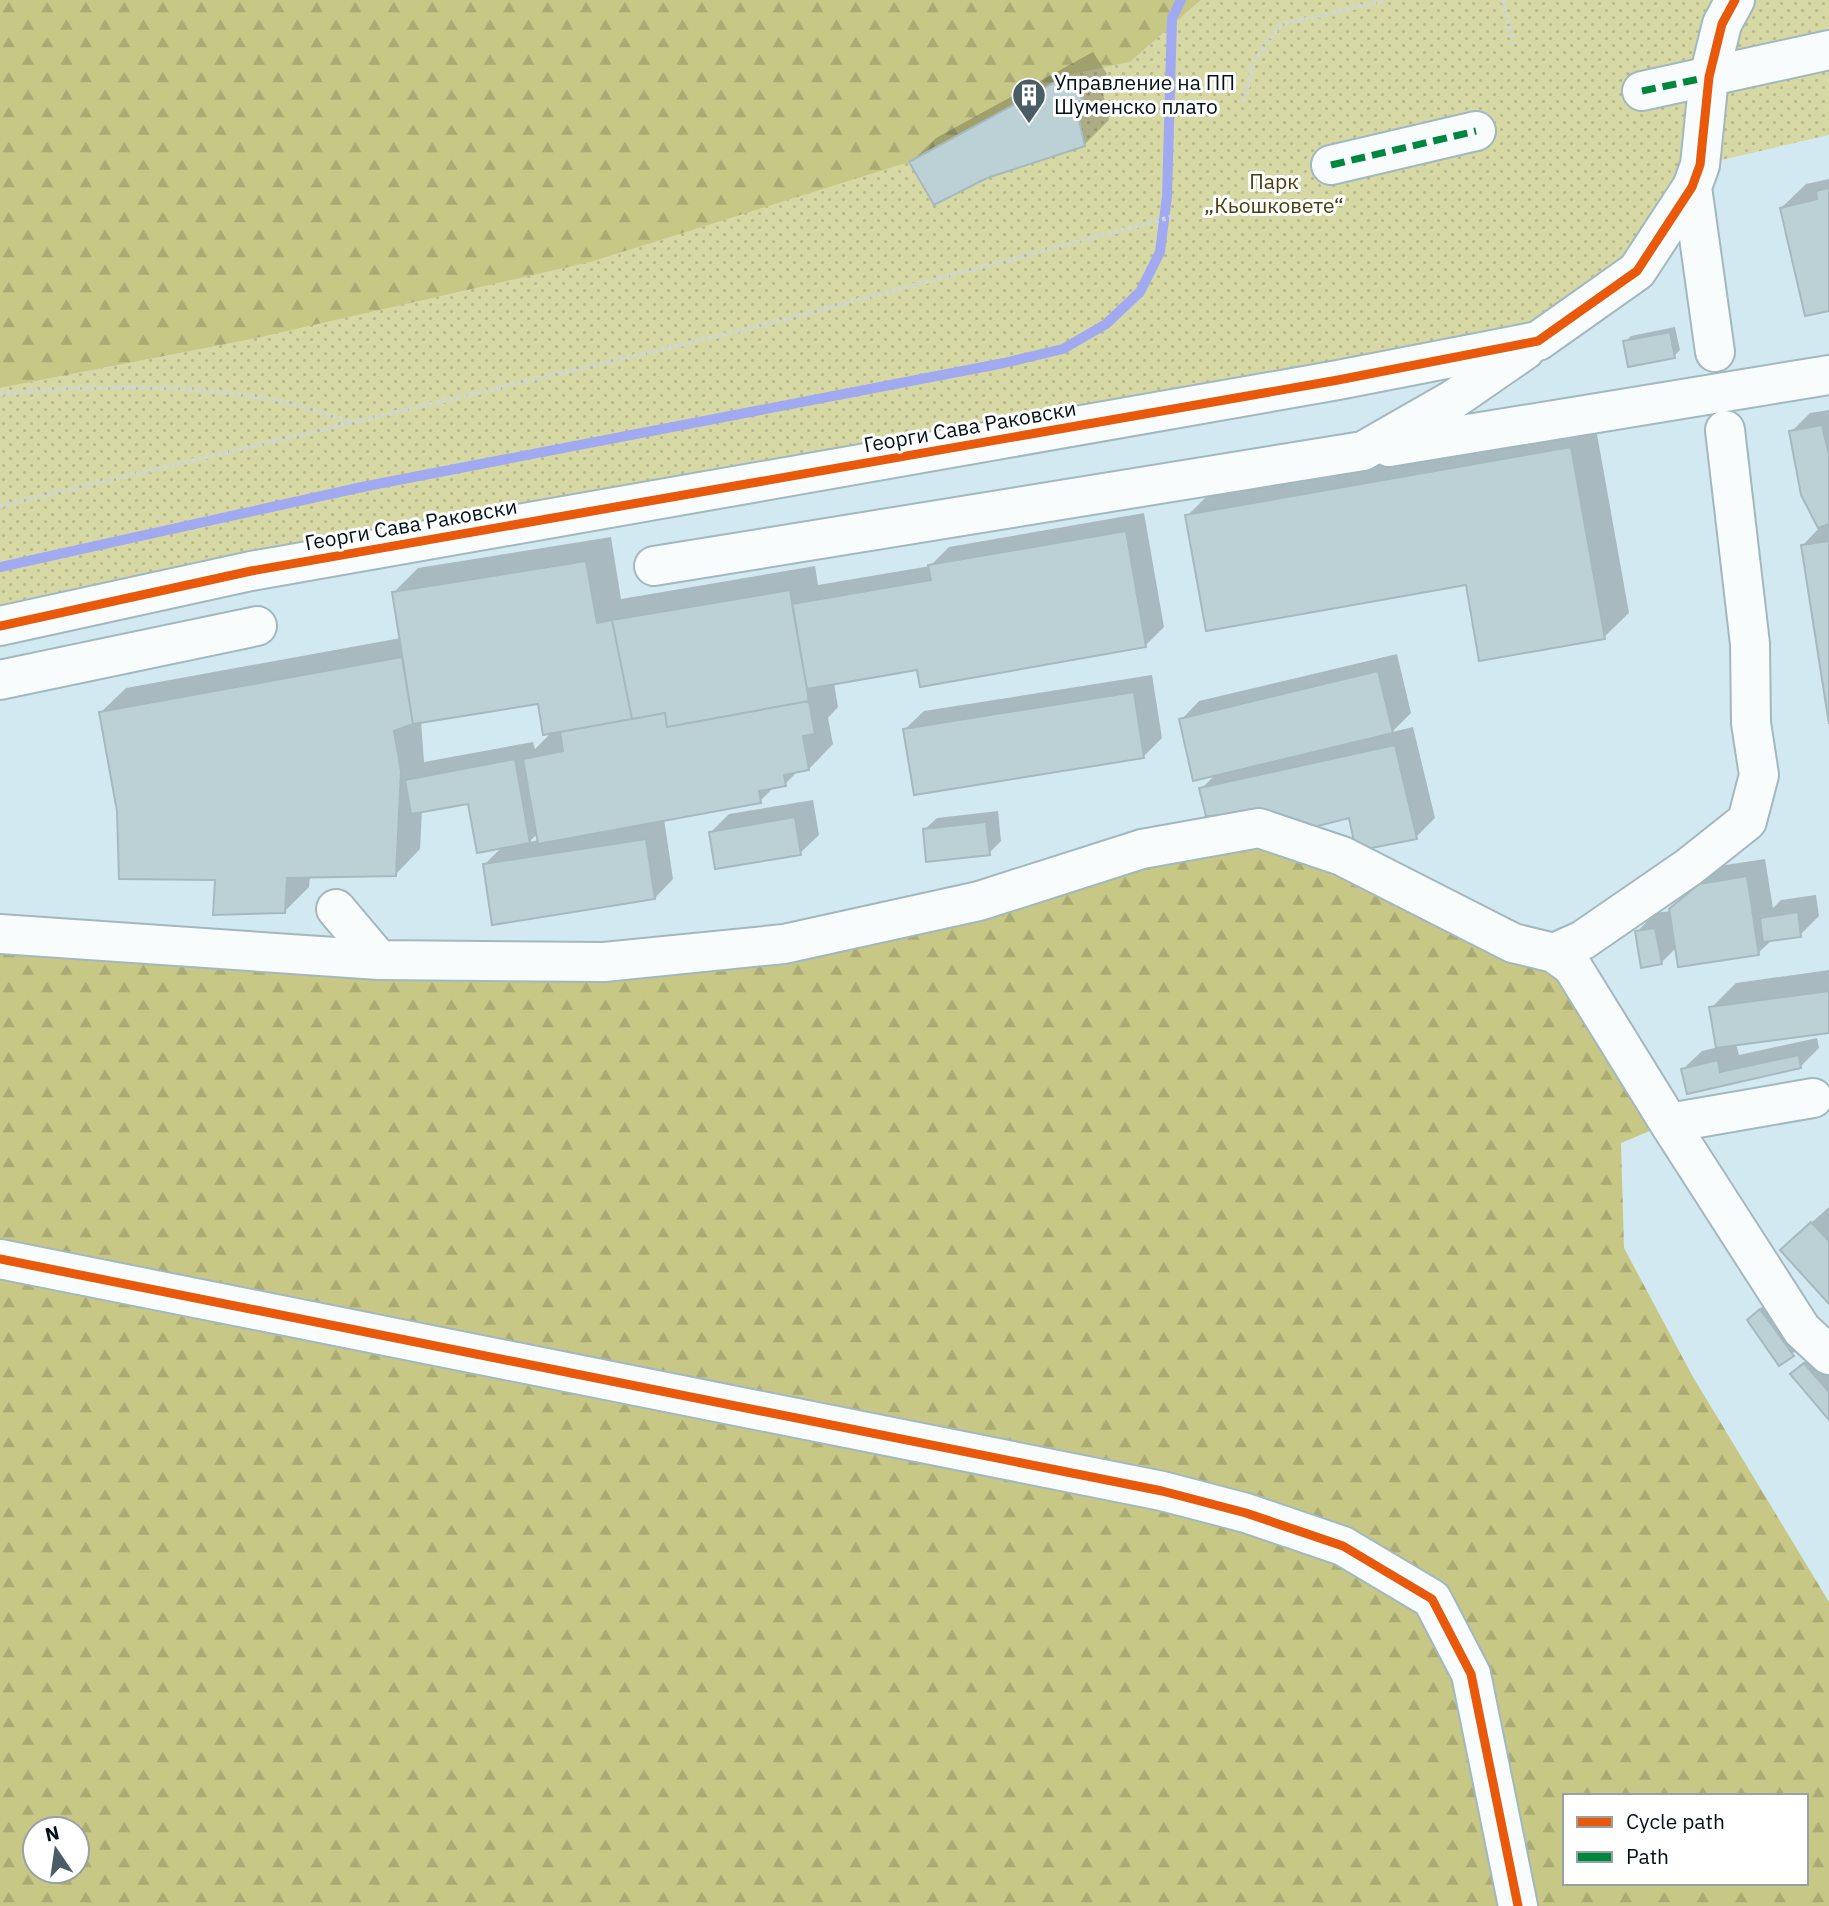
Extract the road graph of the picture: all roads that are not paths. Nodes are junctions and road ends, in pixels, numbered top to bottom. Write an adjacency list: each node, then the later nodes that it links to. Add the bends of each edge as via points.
1 (1735, 0): 3 (street, Георги Сава Раковски, via 1722,24)
2 (1829, 50): 3 (street)
3 (1709, 77): 4 (street); 7 (street, Георги Сава Раковски, via 1700,165)
4 (1642, 91)
5 (1476, 131): 6 (street)
6 (1331, 165)
7 (1692, 187): 8 (street, Георги Сава Раковски, via 1637,271); 9 (street)
8 (1538, 341): 12 (street, via 1454,399); 14 (street, Георги Сава Раковски, via 251,571)
9 (1715, 352)
10 (1829, 375): 12 (street)
11 (1725, 430): 19 (street, via 1750,643 1751,723 1759,775 1747,821 1583,940)
12 (1363, 451): 13 (street)
13 (654, 566)
14 (0, 626)
15 (257, 626): 16 (street)
16 (0, 680)
17 (336, 909): 20 (street)
18 (0, 934): 20 (street)
19 (1554, 953): 20 (street, via 1513,943 1342,856 1259,828 1142,849 979,901 784,944 604,962); 22 (street, via 1572,967)
20 (379, 960)
21 (1812, 1098): 22 (street)
22 (1669, 1123): 24 (street, via 1802,1330)
23 (0, 1259): 25 (street, via 1162,1491 1247,1513 1343,1546 1432,1599 1471,1674)
24 (1829, 1355)
25 (1518, 1906)

